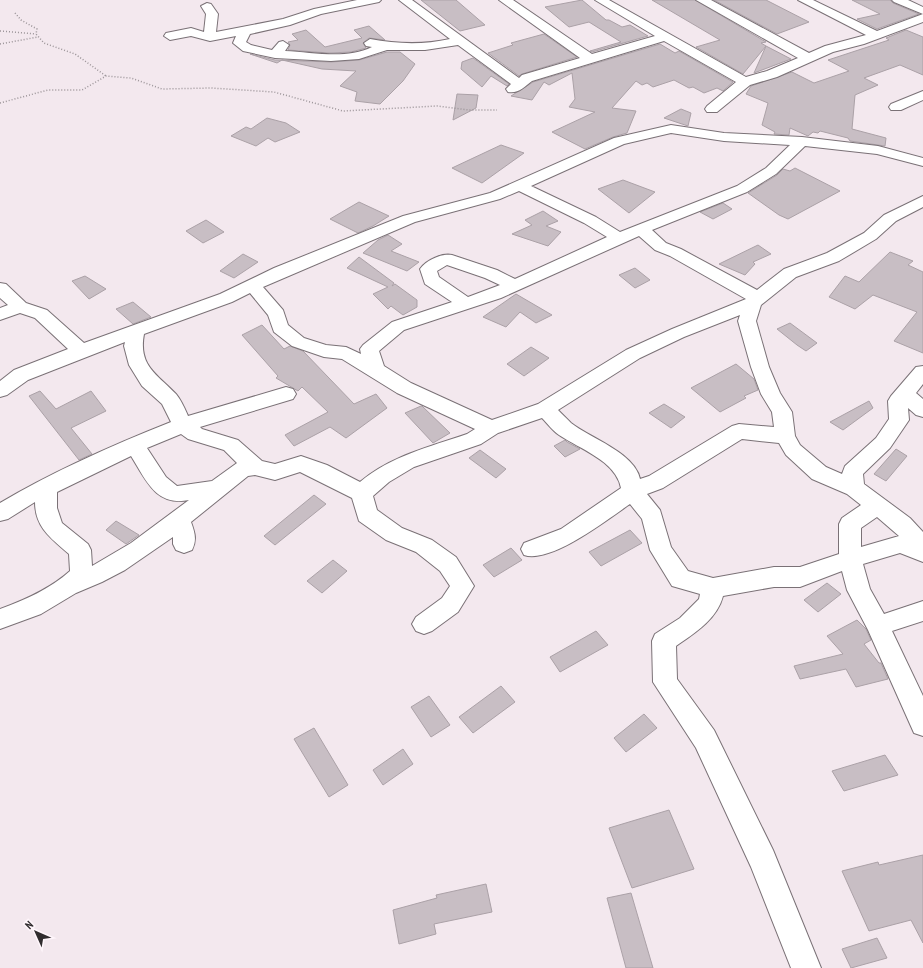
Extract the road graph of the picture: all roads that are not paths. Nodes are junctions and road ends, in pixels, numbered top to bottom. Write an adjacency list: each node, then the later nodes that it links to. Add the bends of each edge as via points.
1 (375, 0): 11 (street, via 318,11 286,22)
2 (405, 0): 16 (street)
3 (505, 0): 21 (street)
4 (602, 0): 14 (street)
5 (702, 0): 19 (street)
6 (804, 0): 12 (street)
7 (898, 0): 9 (street)
8 (208, 6): 15 (street, via 212,14)
9 (923, 11)
10 (923, 18): 12 (street)
11 (245, 31): 15 (street); 20 (street, via 239,43 247,48 279,49)
12 (876, 35): 19 (street)
13 (170, 36): 15 (street, via 191,32)
14 (663, 37): 21 (street); 23 (street)
15 (210, 38)
16 (458, 41): 18 (street, via 409,49); 21 (street, via 516,86 527,78)
17 (369, 43): 18 (street)
18 (384, 46): 20 (street, via 376,51)
19 (808, 58): 23 (street, via 772,74)
20 (332, 59): 22 (street)
21 (590, 59)
22 (373, 64)
23 (745, 82): 26 (street)
24 (923, 96): 25 (street)
25 (896, 107)
26 (712, 109)
27 (802, 141): 28 (street, via 878,150); 29 (street, via 724,136 671,128 619,141); 31 (street, via 771,171 742,189)
28 (923, 162)
29 (518, 185): 32 (street, via 590,220); 33 (street, via 495,196 409,219)
30 (920, 205): 36 (street, via 890,218 870,236 833,257 790,273)
31 (643, 228): 32 (street); 36 (street, via 647,236 665,250 675,252)
32 (619, 238): 34 (street)
33 (252, 286): 40 (street); 43 (street, via 266,298 277,314 280,328 298,342 324,351)
34 (514, 286): 37 (street); 37 (street, via 492,274 446,259 428,269 431,280)
35 (0, 288): 38 (street)
36 (755, 301): 49 (street, via 633,354); 53 (street, via 747,321 760,367 782,412)
37 (466, 304): 41 (street, via 398,326)
38 (20, 307): 39 (street); 42 (street, via 40,314)
39 (0, 314)
40 (136, 331): 42 (street); 51 (street, via 133,346 138,364 149,381 170,400)
41 (369, 349): 43 (street); 44 (street)
42 (81, 351): 46 (street, via 21,375)
43 (346, 353): 44 (street)
44 (376, 370): 52 (street, via 404,388)
45 (923, 372): 48 (street)
46 (0, 390)
47 (286, 394): 51 (street)
48 (904, 394): 50 (street); 57 (street, via 898,401 899,420 883,443 852,472)
49 (545, 408): 52 (street); 59 (street, via 565,429 605,452 629,476)
50 (923, 410)
51 (183, 425): 54 (street); 55 (street, via 195,434 231,445)
52 (492, 428): 60 (street, via 474,439 406,462 382,476)
53 (785, 436): 57 (street, via 793,450 819,473); 59 (street, via 739,431 656,482)
54 (134, 445): 56 (street); 58 (street, via 159,483 170,492 177,494)
55 (255, 466): 58 (street, via 242,469); 60 (street, via 275,472 301,464)
56 (46, 487): 62 (street); 69 (street, via 46,508 53,528 80,550 80,574)
57 (854, 488): 61 (street)
58 (216, 489): 63 (street)
59 (632, 491): 66 (street, via 570,535); 70 (street, via 652,516 661,550 680,579)
60 (362, 493): 73 (street, via 367,515 394,534 424,546 448,564 462,586 450,605)
61 (878, 505): 65 (street, via 902,524); 68 (street, via 850,524)
62 (0, 513)
63 (179, 519): 64 (street); 69 (street, via 130,557)
64 (184, 544)
65 (923, 547)
66 (532, 549)
67 (923, 553): 68 (street, via 901,544)
68 (850, 559): 70 (street, via 800,577 774,577); 74 (street, via 859,590)
69 (70, 585): 72 (street, via 21,612)
70 (713, 588): 76 (street, via 709,604 688,625 664,641 665,682 705,739 763,860)
71 (923, 610): 74 (street)
72 (0, 620)
73 (424, 624)
74 (878, 626): 75 (street)
75 (923, 724)
76 (806, 968)

